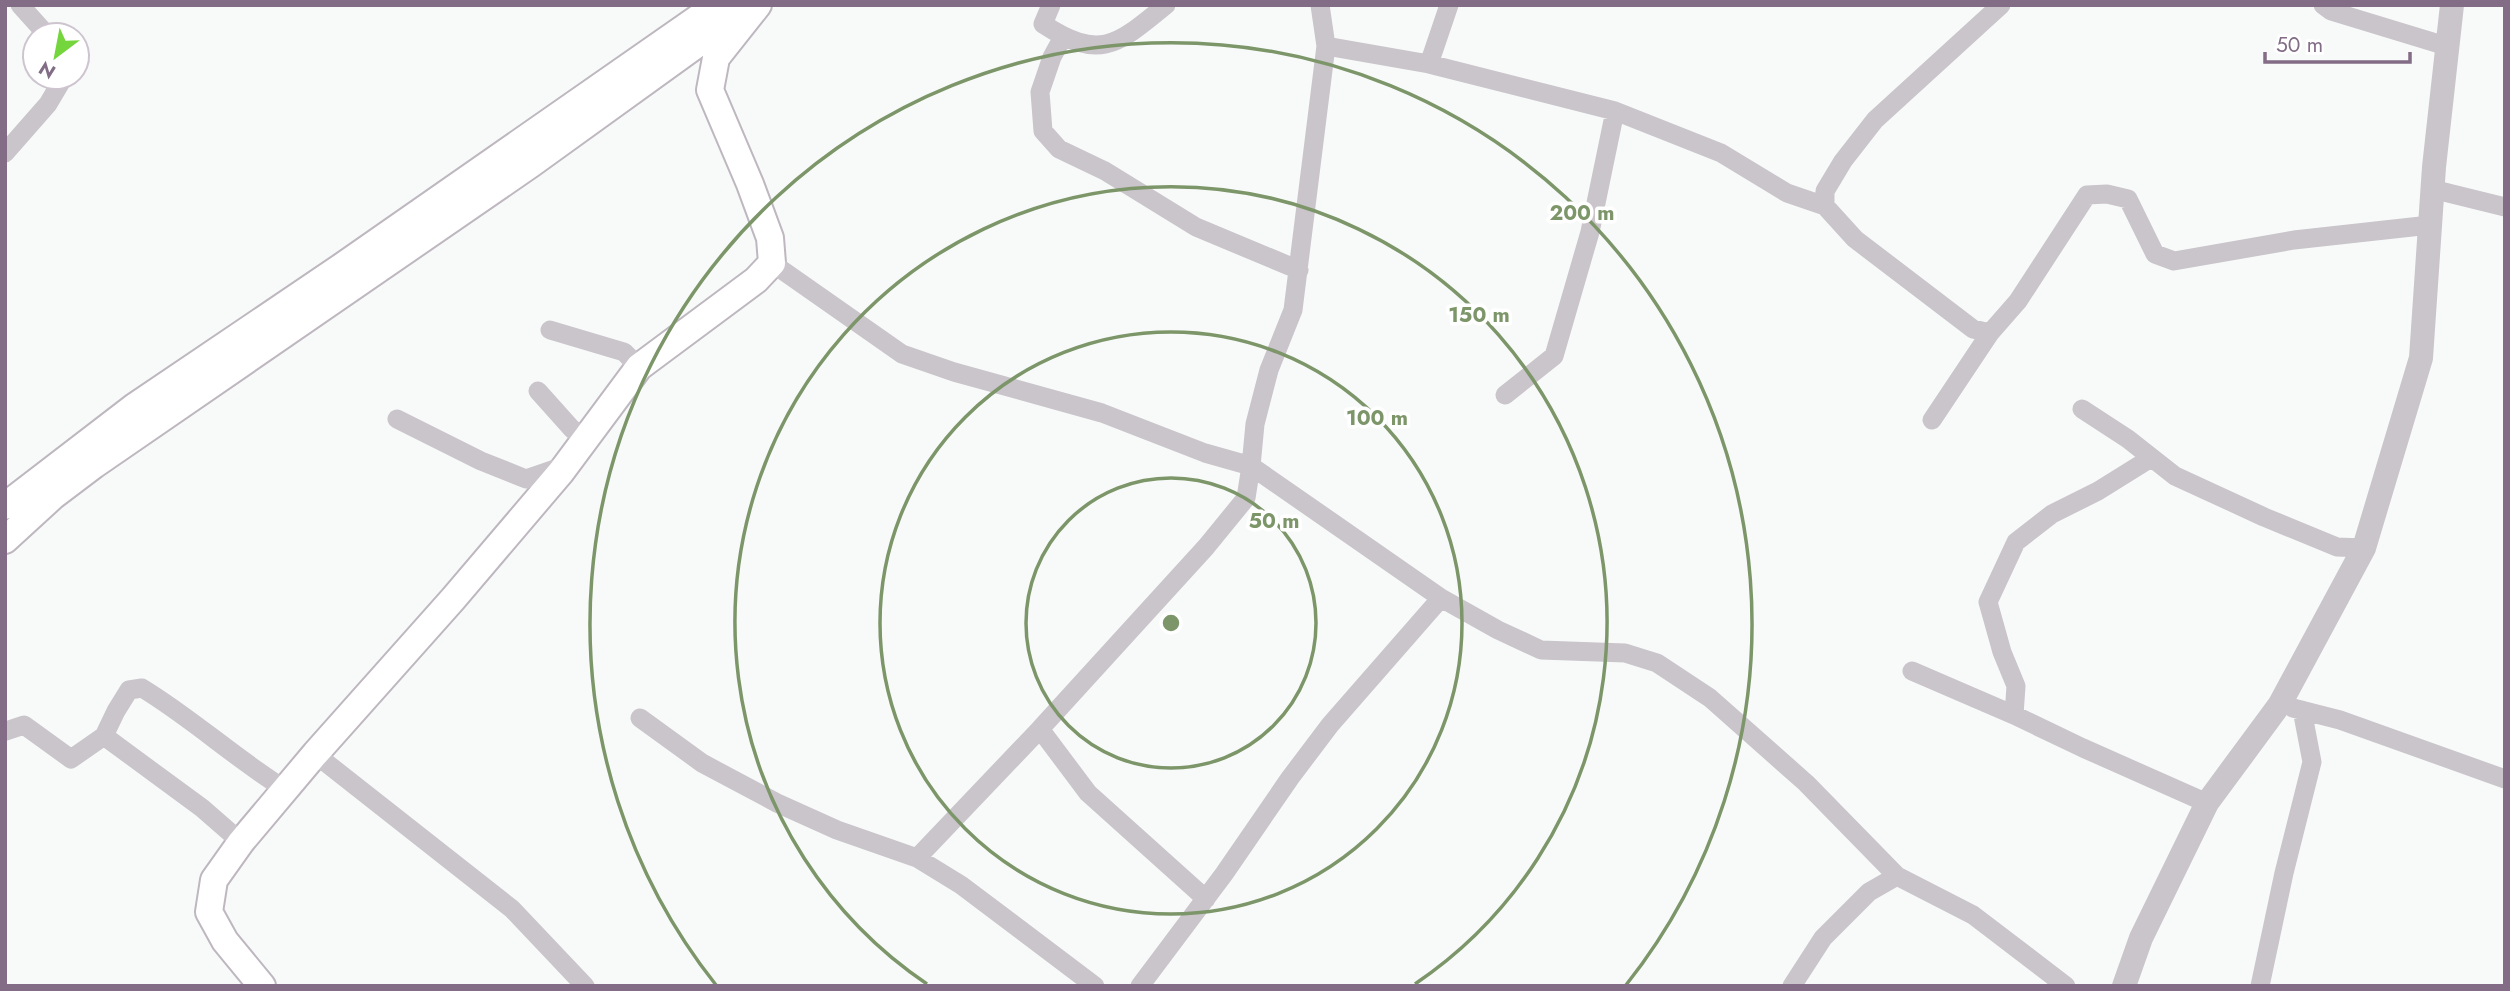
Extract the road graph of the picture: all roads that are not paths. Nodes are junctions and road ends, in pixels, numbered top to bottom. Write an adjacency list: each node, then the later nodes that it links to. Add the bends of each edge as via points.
1 (20, 5): 12 (street)
2 (717, 5): 38 (main road, via 134,407)
3 (747, 5): 39 (main road, via 530,164 94,465)
4 (758, 5): 24 (main road, via 716,58 710,90 770,238)
5 (1051, 5): 13 (street, via 1042,24)
6 (1166, 5): 13 (street, via 1128,36 1099,47)
7 (1320, 5): 14 (street)
8 (1449, 5): 16 (street)
9 (2001, 5): 21 (street, via 1875,120 1843,160 1825,191)
10 (2323, 5): 15 (street)
11 (2452, 5): 15 (street)
12 (34, 21)
13 (1063, 37): 25 (street, via 1040,92 1043,131 1059,149 1105,171 1196,227)
14 (1326, 46): 16 (street); 25 (street)
15 (2446, 46): 20 (street)
16 (1429, 64): 18 (street)
17 (56, 91): 19 (street)
18 (1615, 111): 21 (street, via 1721,153 1787,193); 30 (street, via 1590,232 1554,356)
19 (5, 153)
20 (2432, 189): 22 (street); 23 (street)
21 (1825, 206): 27 (street, via 1855,239 1973,329)
22 (2505, 207)
23 (2430, 225): 27 (street, via 2294,240 2174,261 2155,254 2128,199 2087,195 2018,301); 40 (street, via 2421,358)
24 (772, 263): 28 (main road); 36 (street, via 902,354 1102,413)
25 (1299, 270): 36 (street, via 1293,310 1269,370 1255,424)
26 (550, 330): 28 (street, via 624,352)
27 (1990, 333): 33 (street)
28 (639, 366): 34 (main road)
29 (538, 391): 34 (street)
30 (1505, 395)
31 (2082, 409): 35 (street)
32 (397, 419): 37 (street, via 526,479 555,468)
33 (1932, 420)
34 (587, 439): 37 (main road)
35 (2151, 458): 40 (street, via 2175,476 2264,517 2337,547); 44 (street, via 2052,514 2016,542 1988,602 2016,686)
36 (1251, 466): 41 (street); 46 (street, via 1246,498)
37 (561, 472): 49 (main road)
38 (5, 506)
39 (5, 540)
40 (2364, 548): 43 (street)
41 (1441, 598): 55 (street, via 1541,650 1625,653 1657,663 1710,698 1806,783); 56 (street, via 1330,725)
42 (1912, 671): 44 (street)
43 (2291, 707): 50 (street); 52 (street); 64 (street, via 2312,762)
44 (2014, 715): 52 (street)
45 (640, 718): 54 (street, via 702,763 777,803)
46 (1040, 729): 54 (street); 56 (street, via 1088,793)
47 (6, 731): 48 (street, via 24,725 71,759)
48 (104, 736): 51 (street, via 129,690 142,688); 53 (street)
49 (315, 754): 51 (main road); 58 (street, via 512,909)
50 (2505, 779)
51 (286, 790): 53 (main road)
52 (2207, 803): 63 (street, via 2141,938)
53 (241, 842): 57 (main road, via 214,880 209,912 225,941)
54 (917, 858): 59 (street, via 961,885)
55 (1897, 876): 61 (street, via 1869,892 1823,938); 62 (street, via 1973,915)
56 (1206, 899): 60 (street)
57 (261, 986)
58 (585, 986)
59 (1095, 986)
60 (1140, 986)
61 (1792, 986)
62 (2066, 986)
63 (2124, 986)
64 (2260, 986)

